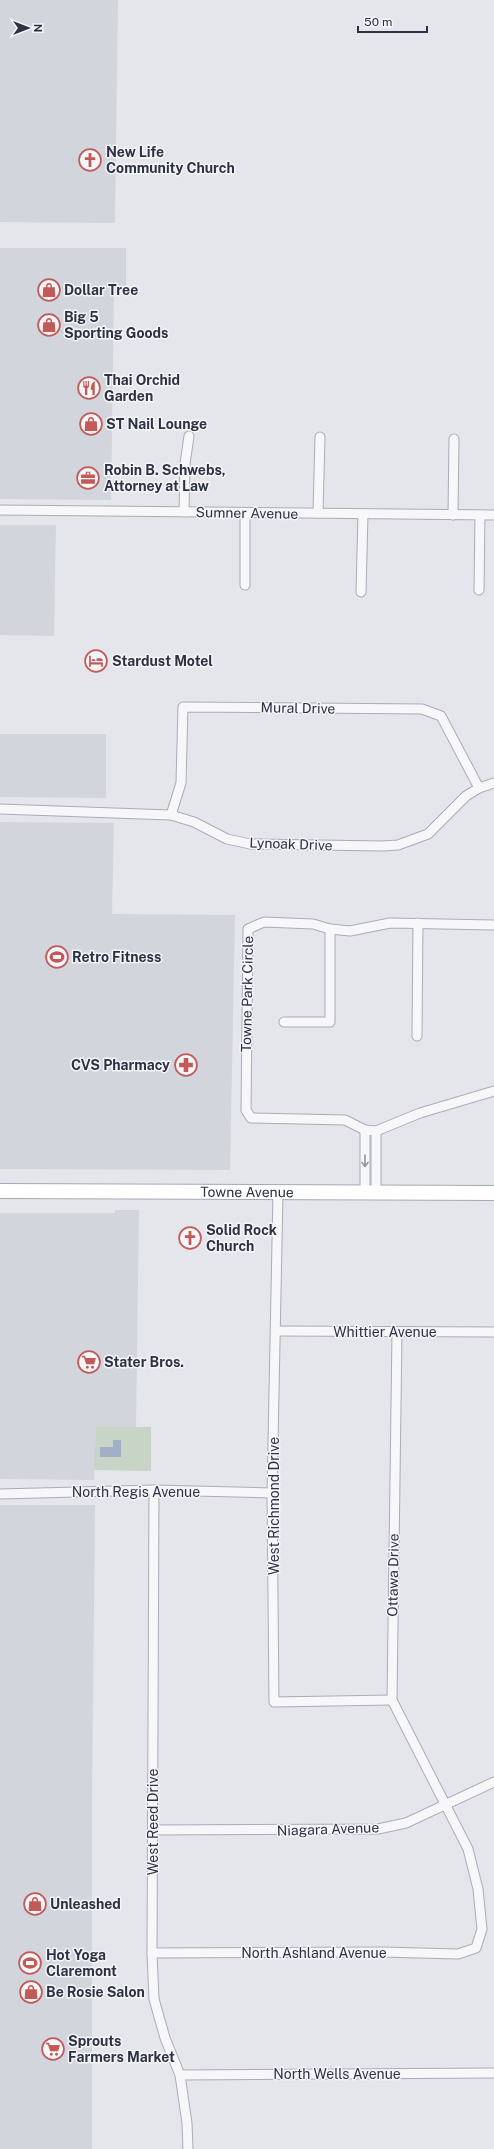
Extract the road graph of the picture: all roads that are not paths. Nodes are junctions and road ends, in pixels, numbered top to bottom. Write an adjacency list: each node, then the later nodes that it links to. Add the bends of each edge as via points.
1 (189, 436): 5 (street, via 185,464)
2 (320, 437): 7 (street)
3 (454, 439): 9 (street)
4 (0, 510): 5 (street, Sumner Avenue)
5 (184, 512): 6 (street, Sumner Avenue)
6 (245, 513): 7 (street, Sumner Avenue); 12 (street)
7 (318, 513): 8 (street, Sumner Avenue)
8 (363, 514): 9 (street, Sumner Avenue); 14 (street)
9 (453, 515): 10 (street, Sumner Avenue)
10 (480, 515): 11 (street, Sumner Avenue); 13 (street)
11 (494, 515)
12 (245, 585)
13 (479, 590)
14 (361, 592)
15 (494, 783): 16 (street, Lynoak Drive)
16 (479, 788): 18 (street, Lynoak Drive, via 456,804 428,834 398,845 250,844 227,839 194,822); 18 (street, Mural Drive, via 441,716 422,709 183,706 181,783)
17 (0, 809): 18 (street, Lynoak Drive)
18 (171, 815)
19 (418, 923): 20 (street, Towne Park Circle); 21 (street, Towne Park Circle, via 390,923 350,931); 23 (street)
20 (494, 925)
21 (330, 929): 22 (street, via 330,1022); 25 (street, Towne Park Circle, via 313,924 264,922 248,929 246,1110 251,1118 345,1120)
22 (284, 1022)
23 (417, 1036)
24 (494, 1091): 26 (street, Towne Park Circle)
25 (365, 1130): 26 (street, Towne Park Circle); 29 (street, one-way to 29)
26 (376, 1131): 29 (street)
27 (0, 1192): 28 (main road, Towne Avenue)
28 (278, 1192): 29 (main road, Towne Avenue); 31 (street, West Richmond Drive)
29 (371, 1193): 30 (main road, Towne Avenue)
30 (494, 1193)
31 (277, 1330): 32 (street, Whittier Avenue); 35 (street, West Richmond Drive)
32 (396, 1332): 33 (street, Whittier Avenue); 37 (street, Ottawa Drive)
33 (494, 1332)
34 (154, 1490): 35 (street, North Regis Avenue); 36 (street, North Regis Avenue); 40 (street, West Reed Drive)
35 (272, 1493): 37 (street, West Richmond Drive, via 274,1702)
36 (0, 1494)
37 (392, 1700): 39 (street, Ottawa Drive)
38 (494, 1782): 39 (street, Niagara Avenue)
39 (445, 1806): 40 (street, Niagara Avenue, via 406,1823 378,1829); 41 (street, Ottawa Drive, via 468,1849 478,1889 482,1929)
40 (152, 1830): 42 (street, West Reed Drive)
41 (476, 1948): 42 (street, North Ashland Avenue, via 458,1954)
42 (152, 1953): 44 (street, West Reed Drive, via 154,1999 164,2038)
43 (494, 2073): 44 (street, North Wells Avenue)
44 (180, 2075): 45 (street, West Reed Drive)
45 (188, 2149)

